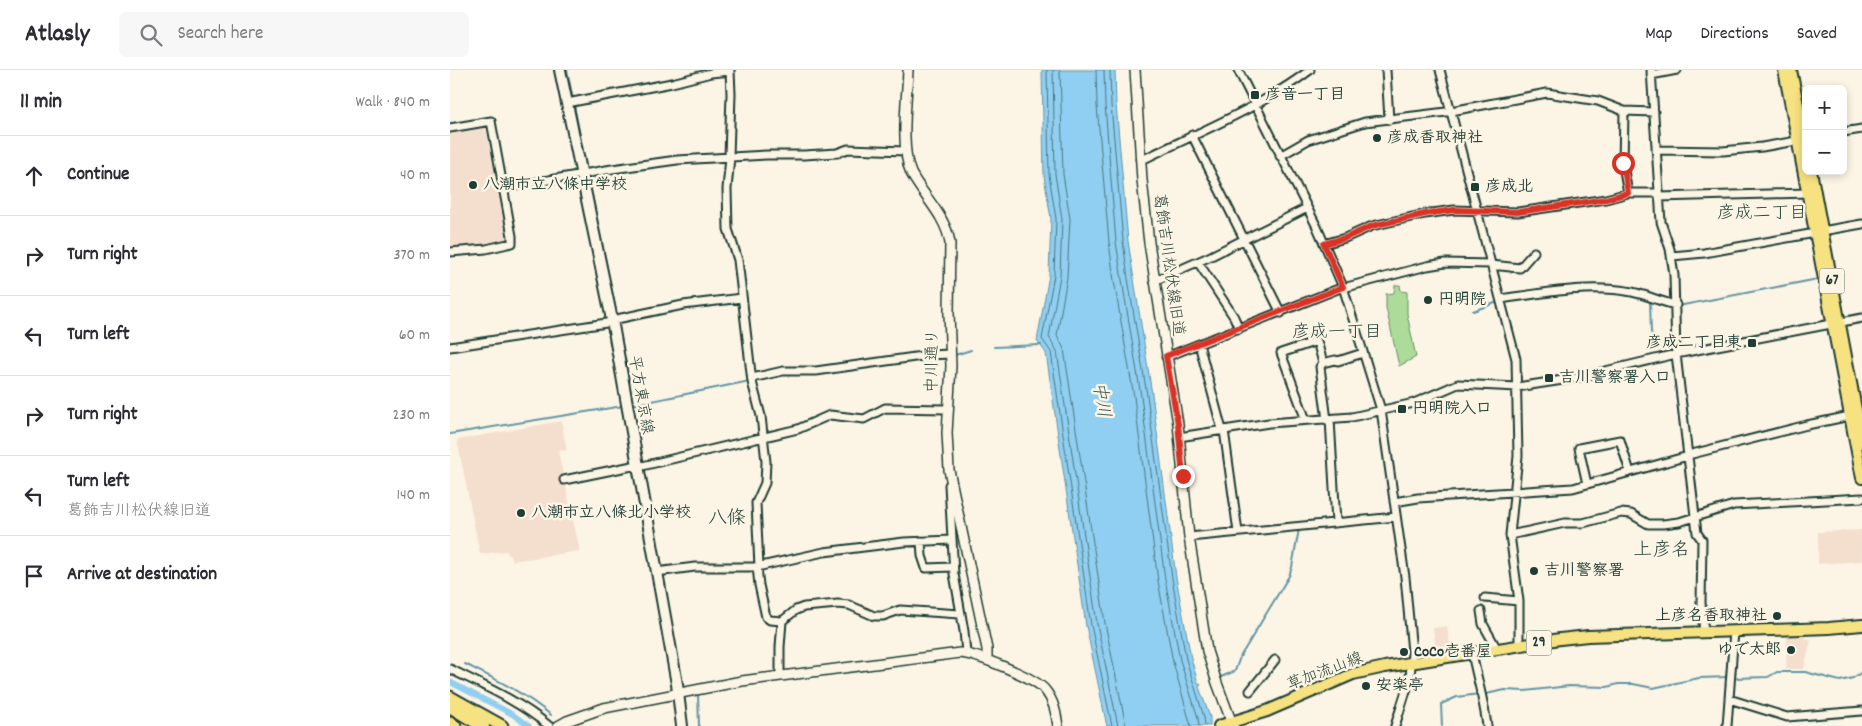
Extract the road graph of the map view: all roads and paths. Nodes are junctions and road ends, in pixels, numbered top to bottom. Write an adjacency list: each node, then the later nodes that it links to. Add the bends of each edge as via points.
1 (560, 70): 13 (main road, 平方東京線)
2 (730, 70): 13 (street); 29 (street)
3 (908, 70): 27 (street, 中川通り)
4 (1134, 70): 30 (street, 葛飾吉川松伏線旧道)
5 (1238, 70): 14 (street)
6 (1310, 70): 14 (street)
7 (1386, 70): 18 (street)
8 (1440, 70): 15 (street)
9 (1677, 70): 12 (street)
10 (1784, 70): 24 (main road, 67)
11 (1791, 70): 23 (main road, 67)
12 (1651, 72): 17 (street)
13 (567, 104): 31 (main road, 平方東京線)
14 (1256, 104): 22 (street); 28 (street)
15 (1451, 111): 16 (street, via 1547,93 1598,101); 18 (street); 39 (street)
16 (1624, 111): 17 (street); 35 (street, via 1623,165)
17 (1654, 112): 26 (street)
18 (1389, 120): 28 (street, via 1365,122 1322,135)
19 (450, 128): 34 (street, via 491,121)
20 (1862, 129): 21 (street)
21 (1847, 131)
22 (1192, 135): 30 (street); 42 (street)
23 (1802, 135)
24 (1802, 137)
25 (1802, 141): 26 (street, via 1724,151)
26 (1656, 150): 37 (street)
27 (906, 151): 29 (street, via 848,150 810,155); 62 (street, 中川通り, via 912,175 949,236)
28 (1280, 156): 38 (street)
29 (730, 157): 31 (street, via 676,160); 51 (street, via 728,229 738,260)
30 (1140, 159): 49 (street, 葛飾吉川松伏線旧道)
31 (582, 174): 34 (street); 56 (main road, 平方東京線)
32 (1806, 175): 36 (main road, 67)
33 (1812, 175): 41 (main road, 67)
34 (502, 188): 44 (street, via 512,243)
35 (1628, 193): 37 (street); 39 (street, via 1518,212)
36 (1808, 193): 37 (street); 41 (main road, 67)
37 (1659, 195): 46 (street, via 1660,222)
38 (1307, 208): 42 (street); 43 (street)
39 (1477, 210): 43 (street, via 1454,210 1393,221); 48 (street)
40 (1862, 224): 41 (street)
41 (1819, 232): 46 (street, via 1704,254); 57 (main road, 67)
42 (1244, 238): 47 (street); 54 (street)
43 (1324, 244): 50 (street)
44 (450, 252)
45 (1534, 252): 48 (street, via 1520,268)
46 (1672, 256): 53 (street)
47 (1198, 262): 49 (street); 58 (street)
48 (1491, 264): 50 (street, via 1445,263); 52 (street)
49 (1154, 281): 64 (street, 葛飾吉川松伏線旧道)
50 (1343, 288): 54 (street); 61 (street)
51 (742, 298): 56 (street, via 683,305); 66 (street)
52 (1501, 299): 53 (street, via 1566,290 1610,290 1640,294); 67 (street, via 1516,359)
53 (1676, 306): 63 (street)
54 (1282, 312): 58 (street)
55 (1862, 318): 57 (street)
56 (612, 321): 60 (street); 78 (main road, 平方東京線)
57 (1836, 323): 63 (street); 70 (main road, 67)
58 (1239, 329): 59 (street)
59 (1199, 344): 64 (street); 73 (street)
60 (450, 348)
61 (1363, 353): 65 (street); 69 (street)
62 (950, 354): 66 (street, via 816,371 783,371); 68 (street, 中川通り)
63 (1676, 354): 67 (street, via 1576,378); 77 (street)
64 (1166, 356): 75 (street, 葛飾吉川松伏線旧道)
65 (1323, 363): 71 (street, via 1317,341 1280,353); 72 (street, via 1320,367)
66 (752, 378): 74 (street)
67 (1517, 387): 69 (street, via 1458,384 1414,403); 84 (street, via 1518,456)
68 (947, 408): 74 (street, via 885,408 864,419 833,415 798,429); 79 (street, 中川通り)
69 (1381, 410): 72 (street); 86 (street)
70 (1856, 415): 76 (main road, 67); 77 (street); 81 (main road, 67)
71 (1306, 420): 72 (street); 73 (street)
72 (1328, 420): 89 (street)
73 (1223, 430): 75 (street); 90 (street)
74 (764, 437): 78 (street); 96 (street, via 766,474 756,503)
75 (1179, 437): 92 (street, 葛飾吉川松伏線旧道)
76 (1862, 441)
77 (1688, 456): 80 (street); 88 (street)
78 (638, 466): 82 (street); 97 (main road, 平方東京線)
79 (949, 470): 93 (street); 110 (street, 中川通り)
80 (1630, 472): 83 (street); 83 (street, via 1620,440 1579,448)
81 (1862, 478)
82 (564, 480)
83 (1587, 484): 84 (street)
84 (1514, 492): 86 (street); 91 (street)
85 (1862, 498): 88 (street, via 1734,506)
86 (1394, 502): 87 (street)
87 (1396, 517): 89 (street); 112 (street)
88 (1695, 517): 91 (street, via 1672,524 1648,524 1631,514 1621,513 1583,524 1565,523); 105 (street, via 1697,533 1702,540)
89 (1336, 523): 90 (street)
90 (1238, 532): 92 (street)
91 (1510, 535): 99 (street)
92 (1189, 537): 124 (street, 葛飾吉川松伏線旧道, via 1207,651)
93 (952, 540): 94 (street); 95 (street)
94 (921, 541): 95 (street, via 926,568); 96 (street, via 824,552)
95 (953, 566): 101 (street)
96 (758, 567): 97 (street, via 695,567); 102 (street, via 766,617)
97 (656, 572): 116 (main road, 平方東京線)
98 (1485, 598): 99 (street)
99 (1519, 601): 106 (street)
100 (1481, 611): 107 (street, via 1482,624)
101 (960, 614): 102 (street, via 900,610 874,616 849,605 838,604 804,607); 108 (street)
102 (782, 621): 114 (street)
103 (1862, 625): 104 (main road, 草加流山線 / 29)
104 (1734, 631): 105 (main road, 草加流山線 / 29); 118 (street)
105 (1704, 632): 106 (main road, 草加流山線 / 29, via 1588,636)
106 (1519, 646): 107 (main road, 草加流山線 / 29)
107 (1497, 649): 109 (main road, 草加流山線 / 29)
108 (966, 653): 110 (street); 114 (street)
109 (1472, 653): 112 (main road, 草加流山線 / 29); 133 (street)
110 (987, 659): 131 (street, via 1041,686 1054,703)
111 (1275, 660): 115 (street)
112 (1412, 663): 124 (main road, 草加流山線 / 29, via 1353,674); 132 (street)
113 (450, 669): 128 (street, via 508,698)
114 (780, 676): 116 (street)
115 (1250, 691)
116 (678, 693): 129 (street, via 604,708); 130 (main road, 平方東京線)
117 (450, 696): 122 (highway)
118 (1729, 699): 120 (street, via 1787,717); 134 (street)
119 (450, 706): 122 (highway)
120 (1862, 711)
121 (450, 716): 126 (highway)
122 (484, 721): 127 (highway)
123 (450, 723): 125 (highway)
124 (1228, 725)
125 (456, 726)
126 (467, 726)
127 (501, 726)
128 (549, 726)
129 (558, 726)
130 (682, 726)
131 (1058, 726)
132 (1394, 726)
133 (1487, 726)
134 (1727, 726)

